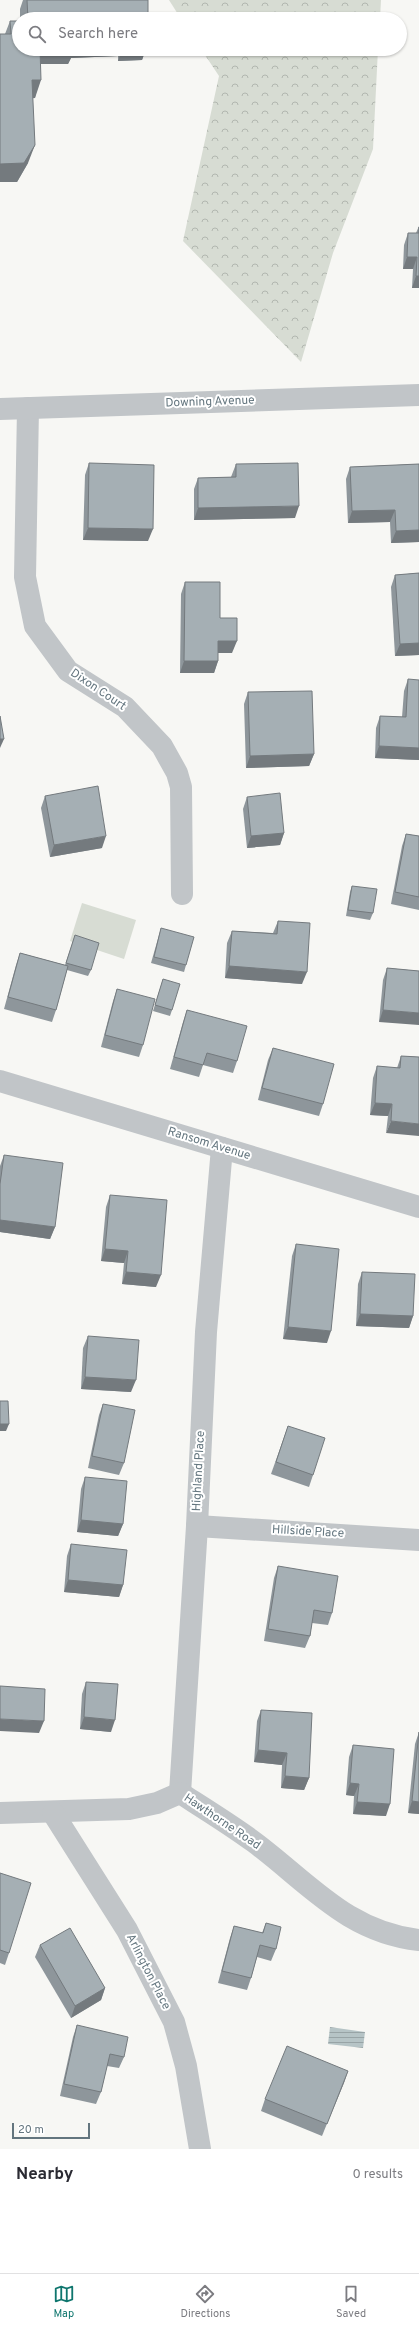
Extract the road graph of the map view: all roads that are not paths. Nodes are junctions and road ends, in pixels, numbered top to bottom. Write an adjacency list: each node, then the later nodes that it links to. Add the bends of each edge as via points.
1 (419, 396): 2 (street, Downing Avenue)
2 (28, 408): 3 (street, Downing Avenue); 4 (street, Dixon Court, via 25,577 35,626 68,671 125,707 162,746 177,773 181,787)
3 (0, 409)
4 (182, 894)
5 (0, 1081): 6 (street, Ransom Avenue)
6 (222, 1148): 7 (street, Ransom Avenue); 8 (street, Highland Place, via 206,1332)
7 (419, 1207)
8 (197, 1526): 9 (street, Hillside Place); 10 (street, Highland Place)
9 (419, 1540)
10 (180, 1793): 12 (street, Hawthorne Road, via 157,1803 129,1809); 13 (street, Hawthorne Road, via 254,1842 347,1916 377,1932)
11 (0, 1813): 12 (street, Hawthorne Road)
12 (53, 1813): 14 (street, Arlington Place, via 127,1930 174,2022 186,2066)
13 (419, 1940)
14 (200, 2149)

